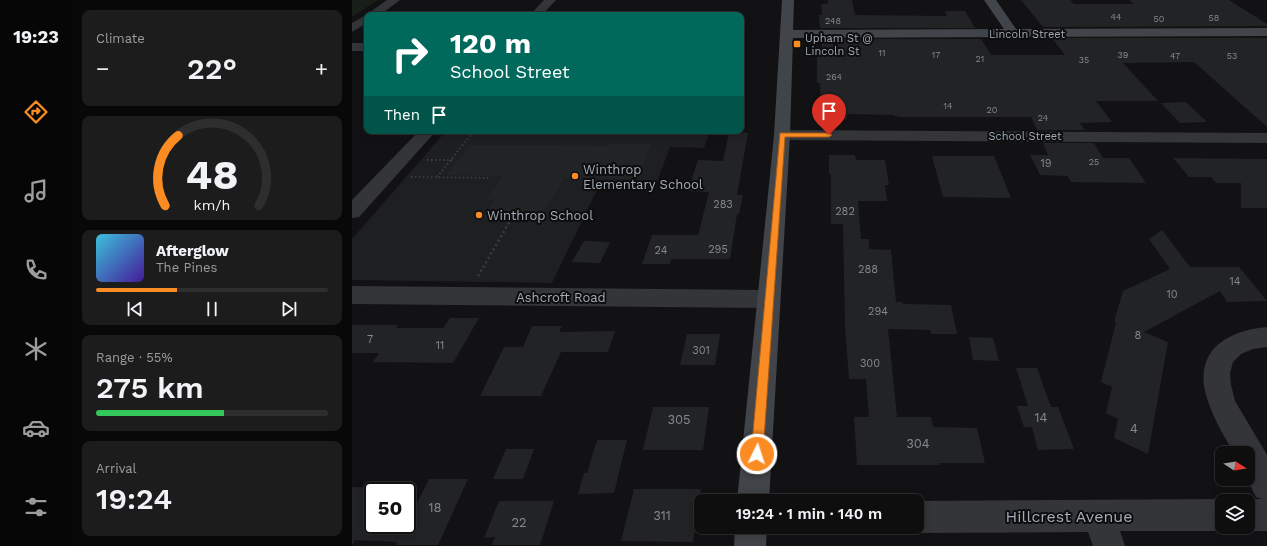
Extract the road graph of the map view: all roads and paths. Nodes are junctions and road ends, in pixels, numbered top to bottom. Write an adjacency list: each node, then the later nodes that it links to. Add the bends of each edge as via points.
1 (394, 0): 5 (street)
2 (550, 0): 6 (street)
3 (788, 0): 10 (street)
4 (990, 0): 11 (street)
5 (376, 12)
6 (539, 12)
7 (364, 20): 8 (street)
8 (352, 28)
9 (1267, 32): 11 (street, Lincoln Street)
10 (787, 34): 11 (street, Lincoln Street); 16 (street)
11 (1013, 34)
12 (352, 47): 13 (street)
13 (364, 47)
14 (425, 134): 21 (street)
15 (472, 134): 19 (path)
16 (782, 135): 17 (street, School Street); 25 (street)
17 (1267, 138)
18 (408, 177): 19 (path)
19 (437, 177): 20 (path)
20 (488, 178)
21 (352, 212)
22 (510, 221): 23 (path)
23 (476, 279)
24 (352, 295): 25 (street, Ashcroft Road)
25 (769, 299): 28 (street)
26 (1267, 337): 27 (street, via 1246,340 1224,353 1217,377 1222,401)
27 (1267, 486)
28 (754, 494)
29 (1215, 515): 32 (street, Hillcrest Avenue)
30 (1255, 515): 31 (street)
31 (1267, 515)
32 (1099, 516): 33 (street, Hillcrest Avenue); 36 (street)
33 (924, 517)
34 (751, 534): 35 (street)
35 (750, 546)
36 (1109, 546)

